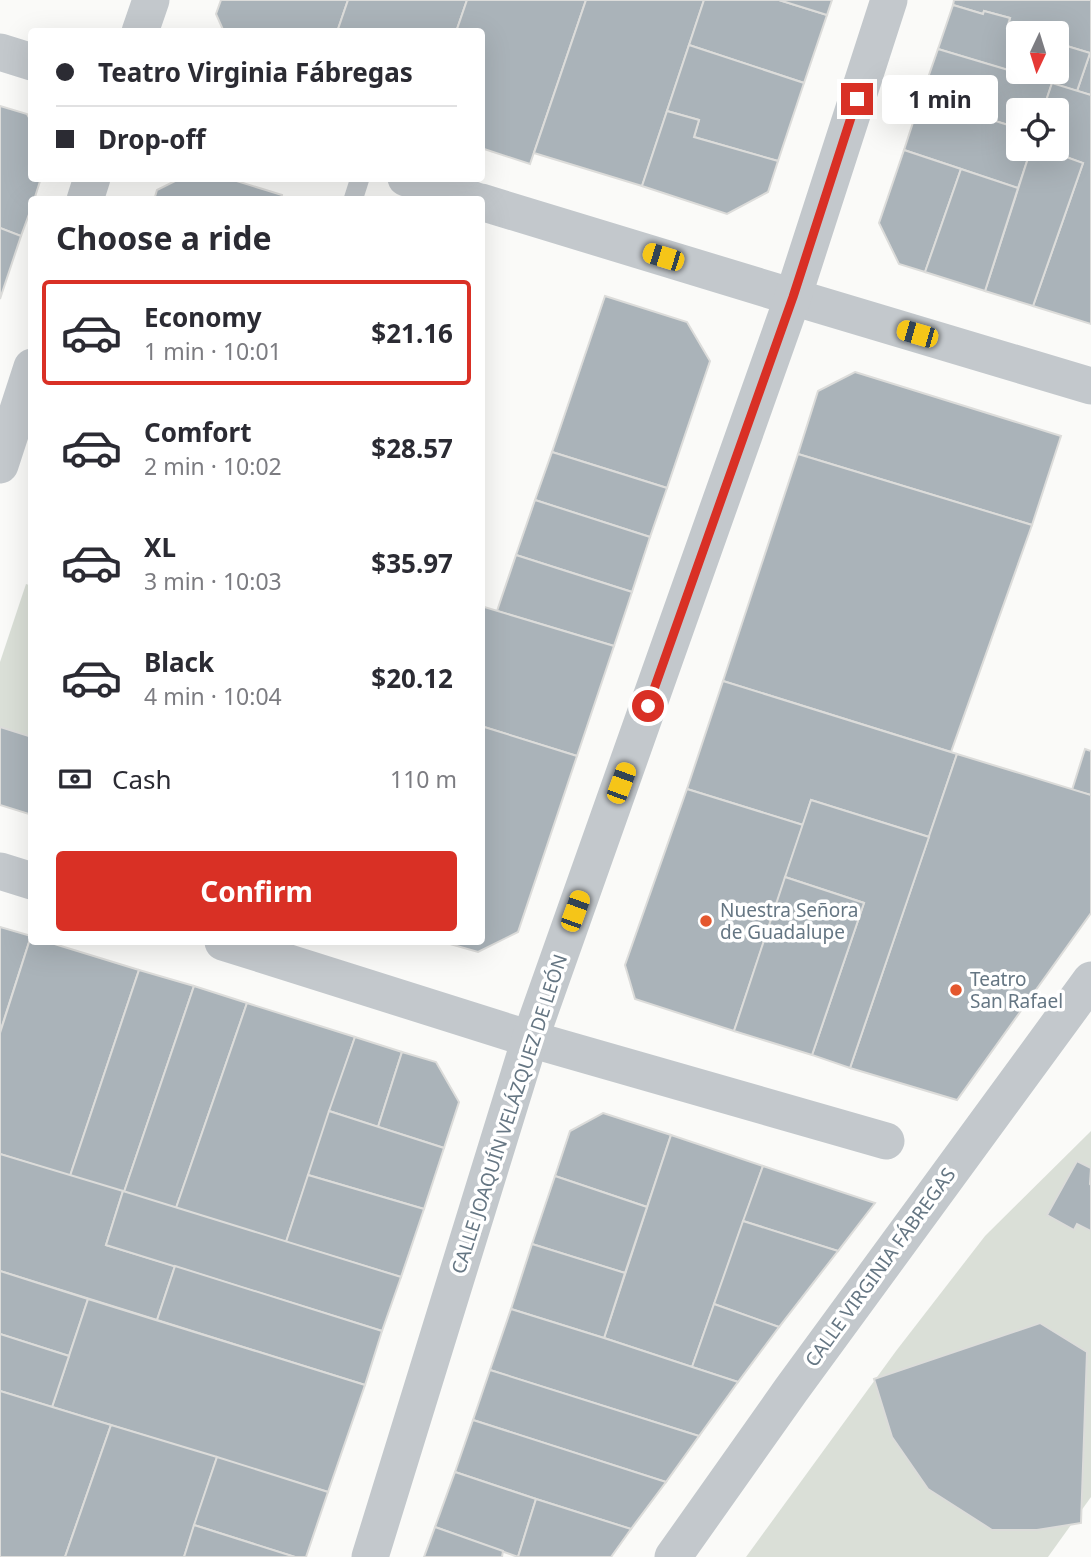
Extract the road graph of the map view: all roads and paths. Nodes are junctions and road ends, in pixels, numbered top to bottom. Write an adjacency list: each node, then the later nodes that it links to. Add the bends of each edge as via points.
1 (151, 0): 3 (street)
2 (889, 0): 9 (street, CALLE JOAQUÍN VELÁZQUEZ DE LEÓN)
3 (141, 28)
4 (0, 52): 5 (street)
5 (28, 61)
6 (418, 182): 7 (street)
7 (462, 196)
8 (485, 203): 9 (street)
9 (793, 297): 11 (street); 17 (street, CALLE JOAQUÍN VELÁZQUEZ DE LEÓN)
10 (28, 379): 12 (street)
11 (1091, 386)
12 (0, 465)
13 (0, 871): 14 (street)
14 (28, 880)
15 (232, 945): 17 (street)
16 (1091, 980): 20 (street, CALLE VIRGINIA FÁBREGAS)
17 (530, 1039): 18 (street); 19 (street, CALLE JOAQUÍN VELÁZQUEZ DE LEÓN)
18 (886, 1141)
19 (370, 1557)
20 (673, 1557)

